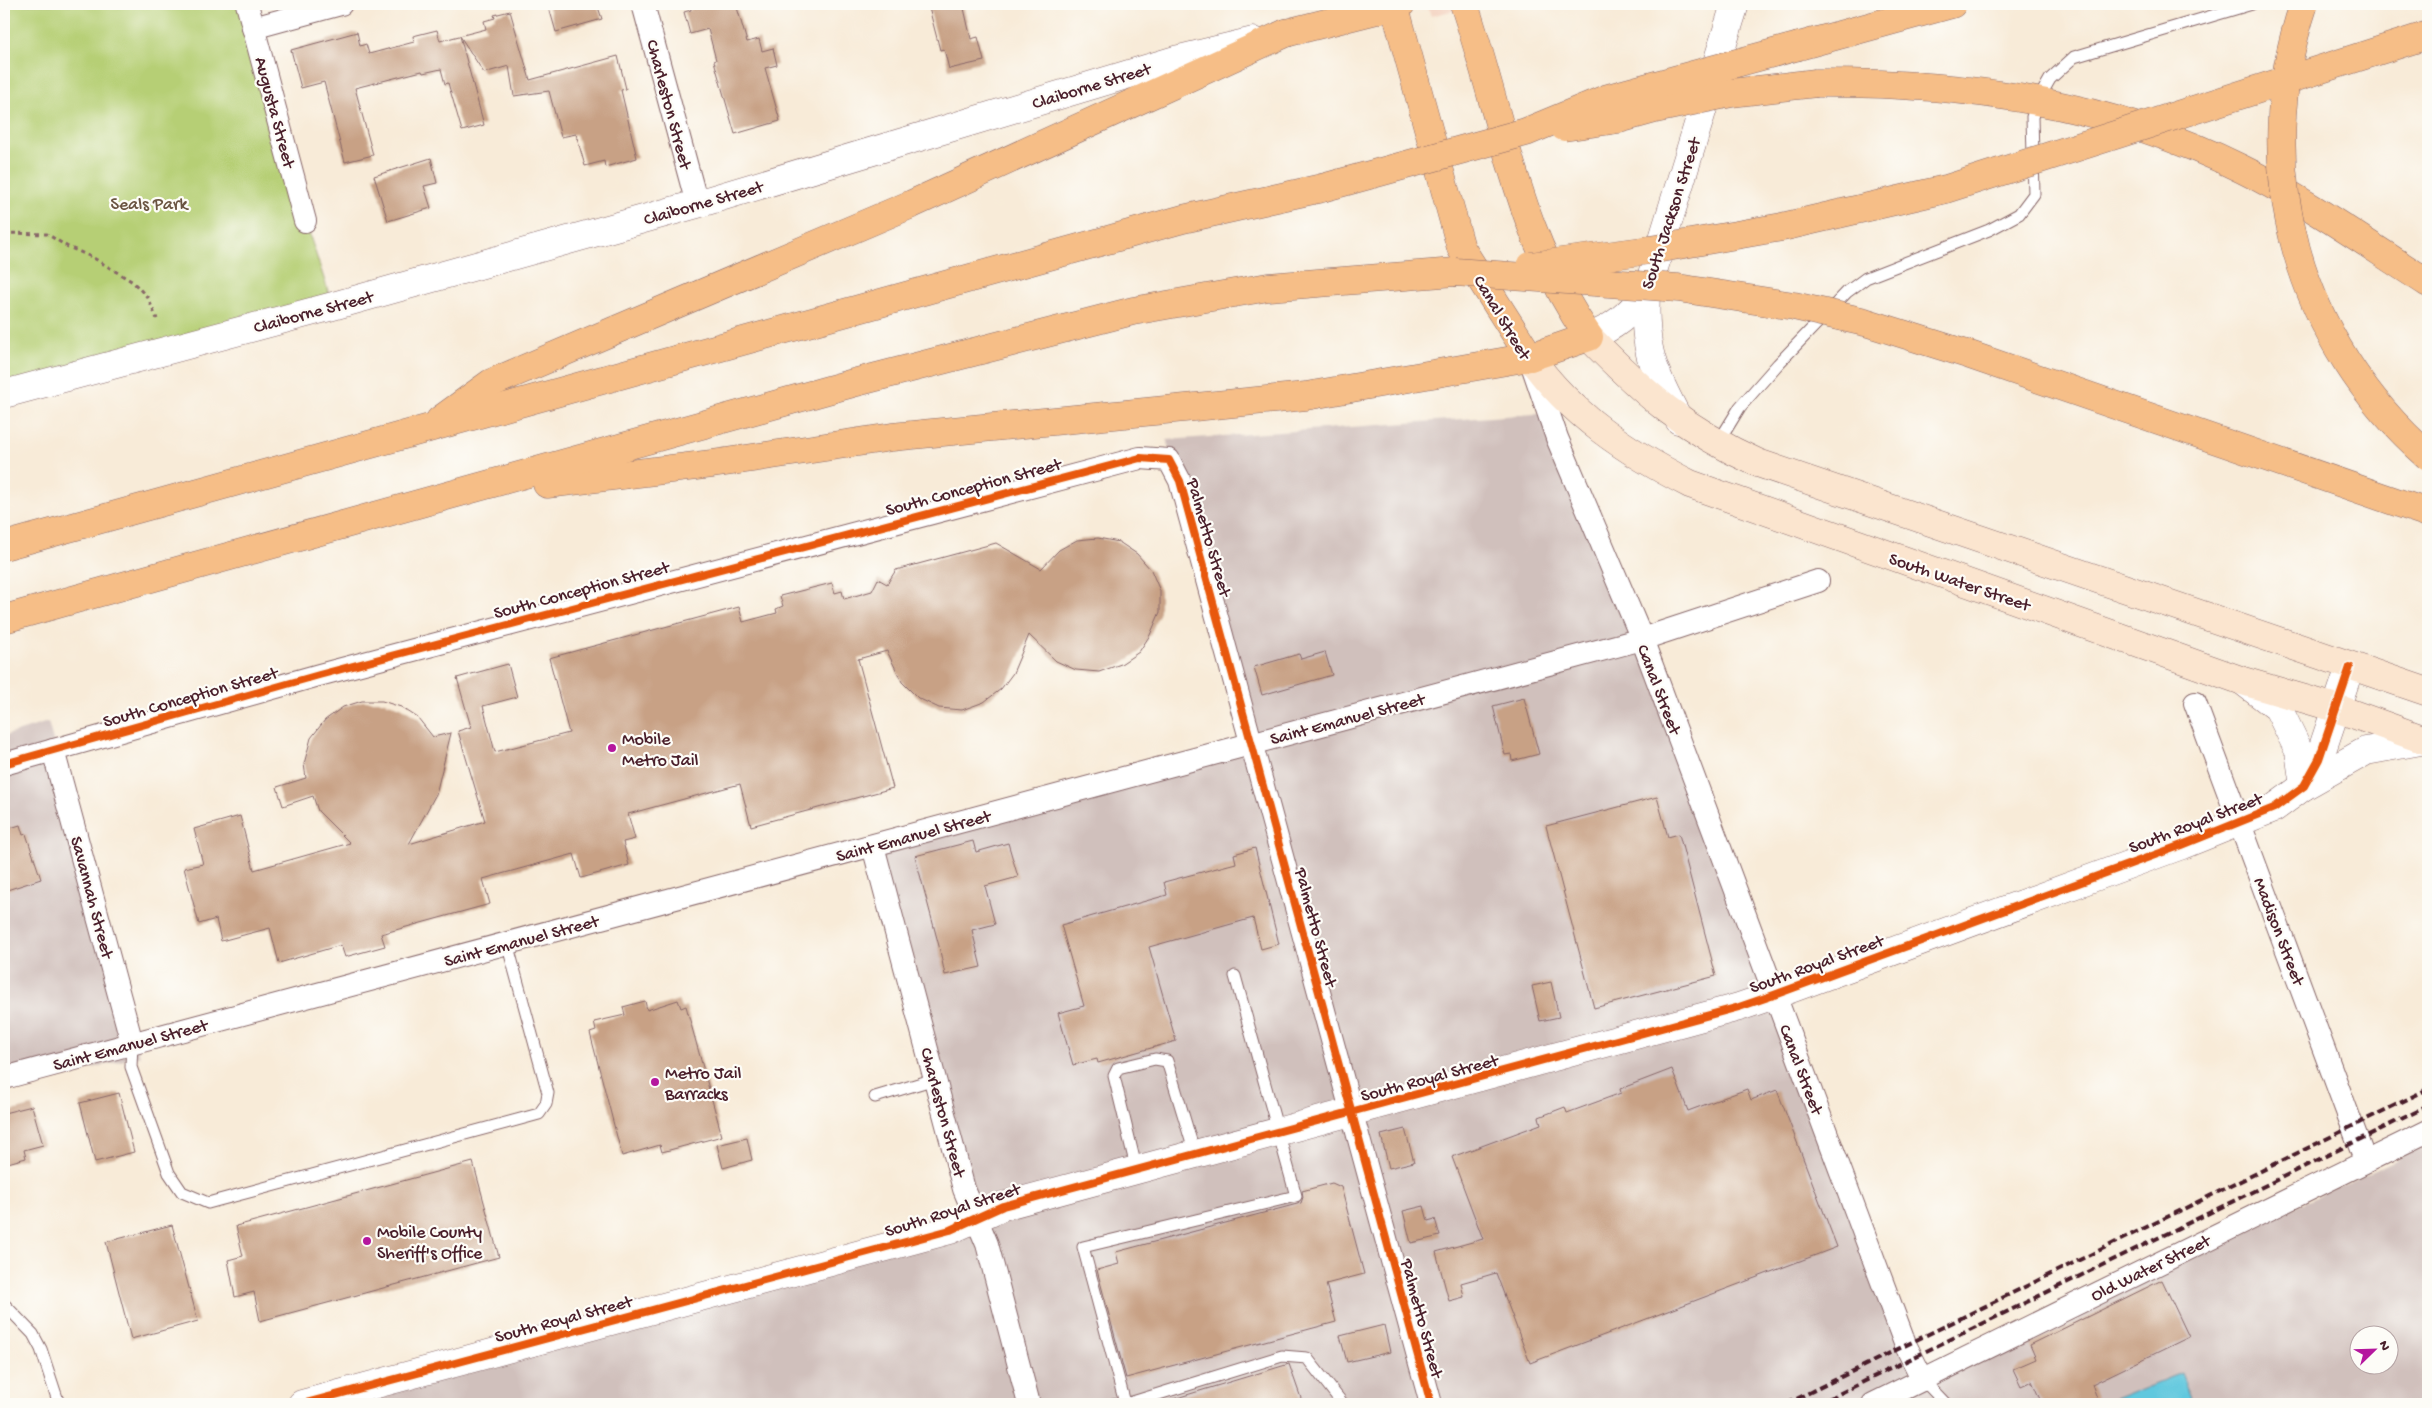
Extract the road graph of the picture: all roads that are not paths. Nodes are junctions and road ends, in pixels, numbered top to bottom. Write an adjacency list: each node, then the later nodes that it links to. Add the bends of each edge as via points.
1 (247, 4): 10 (street, Augusta Street)
2 (342, 4): 10 (street)
3 (643, 4): 15 (street, Charleston Street)
4 (1397, 4): 11 (main road, Claiborne Street); 21 (main road, Canal Street, via 1461,248)
5 (1464, 4): 20 (main road, via 1528,220 1557,284)
6 (1735, 4): 19 (street, South Jackson Street)
7 (1952, 4): 14 (main road, bridge, via 1608,98)
8 (2252, 4): 13 (lane, via 2074,57 2050,79)
9 (2304, 4): 26 (main road, bridge, via 2289,56 2281,115 2283,179 2292,238 2320,317 2350,369 2386,416)
10 (253, 28): 16 (street, Augusta Street)
11 (1286, 33): 15 (street, Claiborne Street, via 1179,58); 24 (main road, via 912,204 491,383)
12 (2428, 35): 17 (main road, bridge, via 1946,189 1782,227 1650,250)
13 (2038, 100): 14 (main road, bridge, via 1918,84 1816,83 1731,93 1619,119); 18 (main road, via 2100,114 2196,148 2242,169 2314,210); 25 (lane, via 2032,117 2034,194 2019,214 1989,230 1866,278 1847,292 1740,407)
14 (1526, 132): 24 (main road, bridge, via 1322,188 1183,219)
15 (697, 204): 22 (street, Claiborne Street)
16 (305, 221)
17 (1455, 272): 28 (main road, via 1268,287 1133,311 852,383); 29 (main road, bridge, via 1678,288 1794,306 1865,322)
18 (2428, 284)
19 (1646, 294): 20 (street, South Jackson Street, via 1616,324); 23 (street, via 1645,327 1649,356)
20 (1589, 337): 21 (main road, South Jackson Street); 23 (main road, via 1642,390)
21 (1530, 357): 28 (main road, South Jackson Street, via 1306,396 892,437); 33 (street, Canal Street, via 1557,438); 35 (main road, South Water Street, via 1550,383 1592,425 1638,456 1690,484)
22 (4, 394)
23 (1680, 421): 25 (main road)
24 (426, 430): 30 (main road)
25 (1717, 444): 34 (main road, via 1781,472)
26 (2428, 456)
27 (1169, 460): 40 (street, Palmetto Street, via 1180,481); 41 (street, South Conception Street, via 1140,458 328,672)
28 (434, 500): 32 (main road)
29 (2428, 513)
30 (4, 546)
31 (1818, 581): 33 (street, Saint Emanuel Street)
32 (4, 619)
33 (1642, 639): 40 (street, Saint Emanuel Street); 48 (street, Canal Street)
34 (2350, 667): 36 (main road); 38 (street, South Royal Street)
35 (2243, 681): 38 (main road, South Water Street); 43 (street, via 2278,708 2299,751)
36 (2428, 692)
37 (2195, 703): 44 (street, Madison Street)
38 (2336, 708): 39 (main road, South Water Street); 43 (street, South Royal Street, via 2319,759)
39 (2427, 740): 43 (street, via 2366,751)
40 (1252, 744): 45 (street, Saint Emanuel Street); 53 (street, Palmetto Street)
41 (53, 750): 42 (street, South Conception Street); 49 (street, Savannah Street)
42 (4, 764)
43 (2304, 786): 44 (street, South Royal Street, via 2274,808)
44 (2240, 823): 48 (street, South Royal Street); 57 (street, Madison Street)
45 (873, 846): 46 (street, Saint Emanuel Street); 51 (street, Charleston Street)
46 (508, 943): 49 (street, Saint Emanuel Street); 49 (lane, via 548,1093 539,1114 228,1198 208,1203 182,1192 168,1173 131,1066)
47 (1235, 976): 55 (lane)
48 (1774, 995): 53 (street, South Royal Street, via 1739,1008); 61 (street, Canal Street, via 1906,1346)
49 (132, 1043): 50 (street, Saint Emanuel Street)
50 (4, 1078)
51 (935, 1079): 52 (lane); 59 (street, Charleston Street, via 964,1189)
52 (874, 1097)
53 (1352, 1113): 55 (street, South Royal Street); 68 (street, Palmetto Street)
54 (2428, 1131): 57 (street, Old Water Street)
55 (1279, 1133): 56 (street, South Royal Street); 66 (lane, via 1296,1196 1083,1248)
56 (1195, 1155): 58 (street, South Royal Street); 58 (lane, via 1166,1061 1154,1059 1118,1068 1114,1076)
57 (2365, 1160): 61 (street, Old Water Street)
58 (1137, 1170): 59 (street, South Royal Street, via 1004,1206)
59 (976, 1218): 63 (street, South Royal Street, via 950,1230); 64 (street, Charleston Street, via 987,1244)
60 (4, 1304): 62 (lane, via 33,1334 41,1348)
61 (1923, 1380): 69 (street, Old Water Street); 70 (lane)
62 (59, 1404)
63 (302, 1404)
64 (1029, 1404)
65 (1113, 1404): 66 (lane)
66 (1126, 1404): 67 (lane, via 1282,1356 1308,1358)
67 (1343, 1404)
68 (1431, 1404)
69 (1873, 1404)
70 (1946, 1404)

